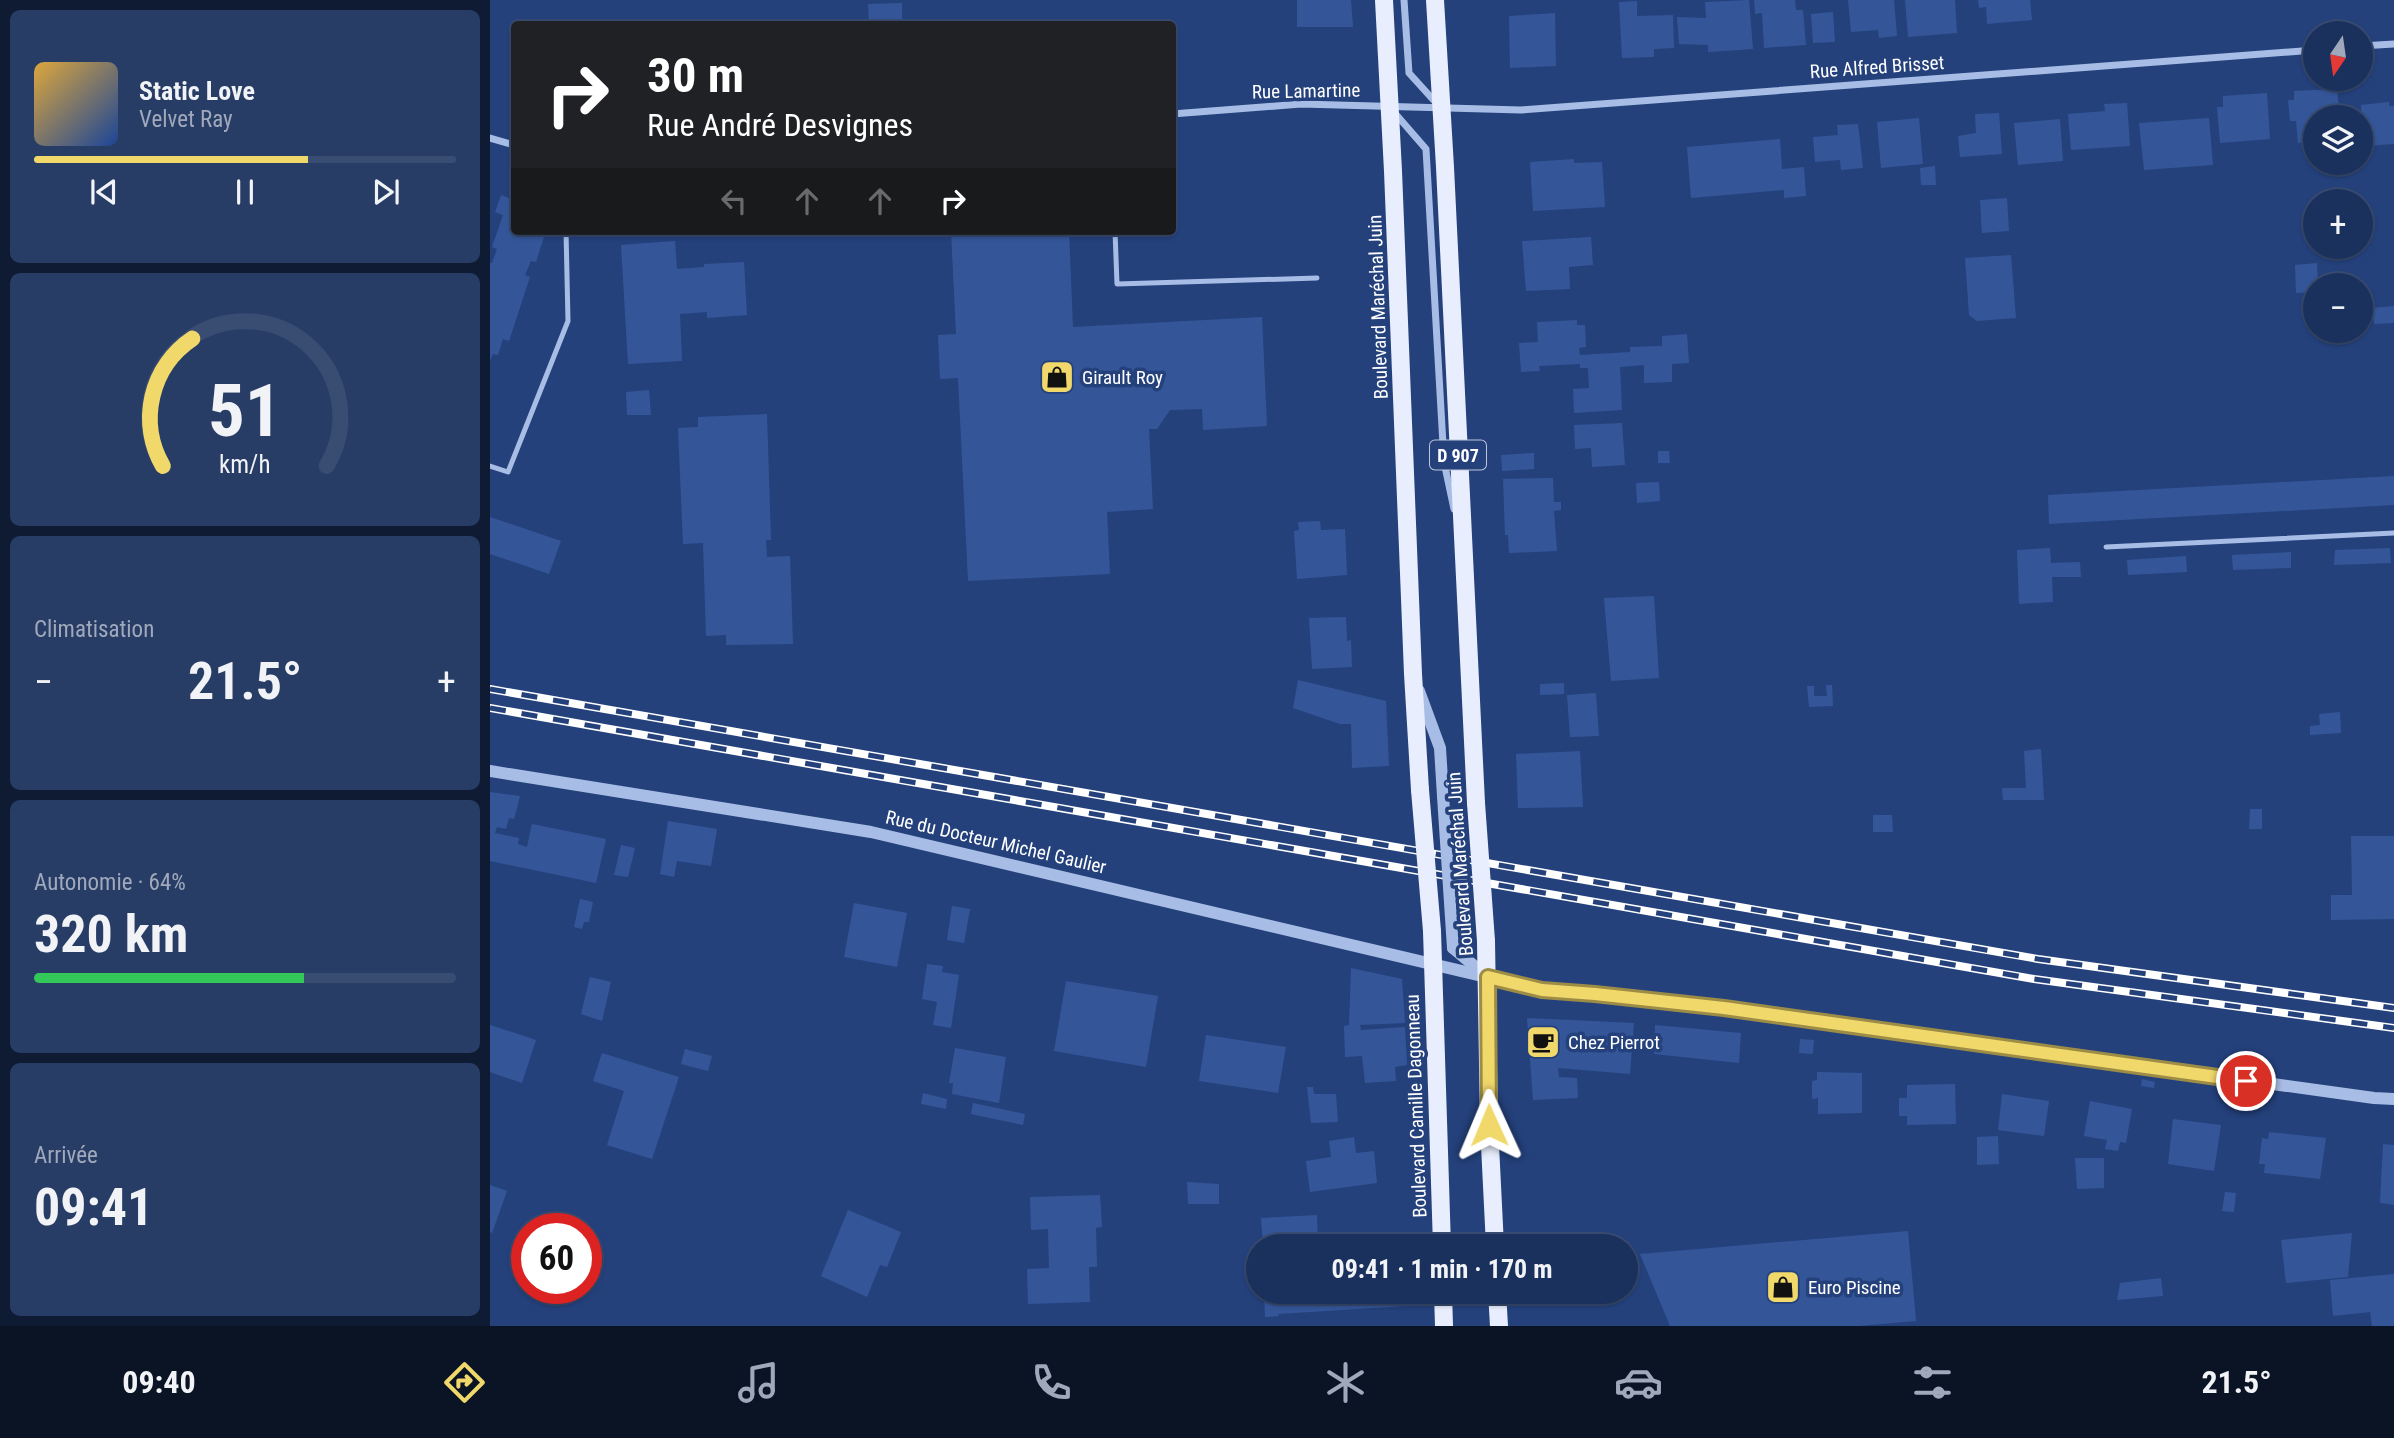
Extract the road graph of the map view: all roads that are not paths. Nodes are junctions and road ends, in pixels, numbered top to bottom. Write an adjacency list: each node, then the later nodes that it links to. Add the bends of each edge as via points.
1 (1384, 0): 7 (main road, Boulevard Maréchal Juin / D 907)
2 (1404, 0): 8 (street, via 1409,73)
3 (1435, 0): 8 (main road, Boulevard Maréchal Juin / D 907)
4 (2394, 44): 5 (street)
5 (2373, 45)
6 (2303, 51): 8 (street, Rue Alfred Brisset, via 1521,110)
7 (1389, 106): 8 (street, Rue Lamartine); 9 (street, Rue Lamartine, via 1301,104); 18 (street, Boulevard Maréchal Juin, via 1426,149 1444,462); 19 (main road, Boulevard Maréchal Juin / D 907)
8 (1441, 108): 18 (main road, Boulevard Maréchal Juin / D 907)
9 (1176, 114)
10 (490, 138): 11 (street)
11 (511, 144)
12 (566, 235): 15 (lane, via 568,321 508,472)
13 (1115, 235): 14 (lane, via 1117,285)
14 (1317, 278)
15 (490, 466)
16 (2394, 533): 17 (lane)
17 (2106, 547)
18 (1463, 550): 22 (main road, Boulevard Maréchal Juin / D 907, bridge)
19 (1413, 674): 21 (main road, Boulevard Maréchal Juin / D 907, bridge); 22 (street, Boulevard Maréchal Juin, bridge, via 1440,748 1453,948)
20 (490, 771): 21 (street, Rue du Docteur Michel Gaulier, via 871,832)
21 (1433, 964): 22 (street, Rue du Docteur Michel Gaulier); 24 (main road, Boulevard Camille Dagonneau / D 907)
22 (1488, 977): 23 (street, Rue du Docteur Michel Gaulier, via 1542,990 1724,1008); 25 (main road)
23 (2394, 1099)
24 (1442, 1234)
25 (1494, 1234)
26 (1443, 1304): 28 (main road)
27 (1498, 1304): 29 (main road)
28 (1444, 1326)
29 (1499, 1326)

